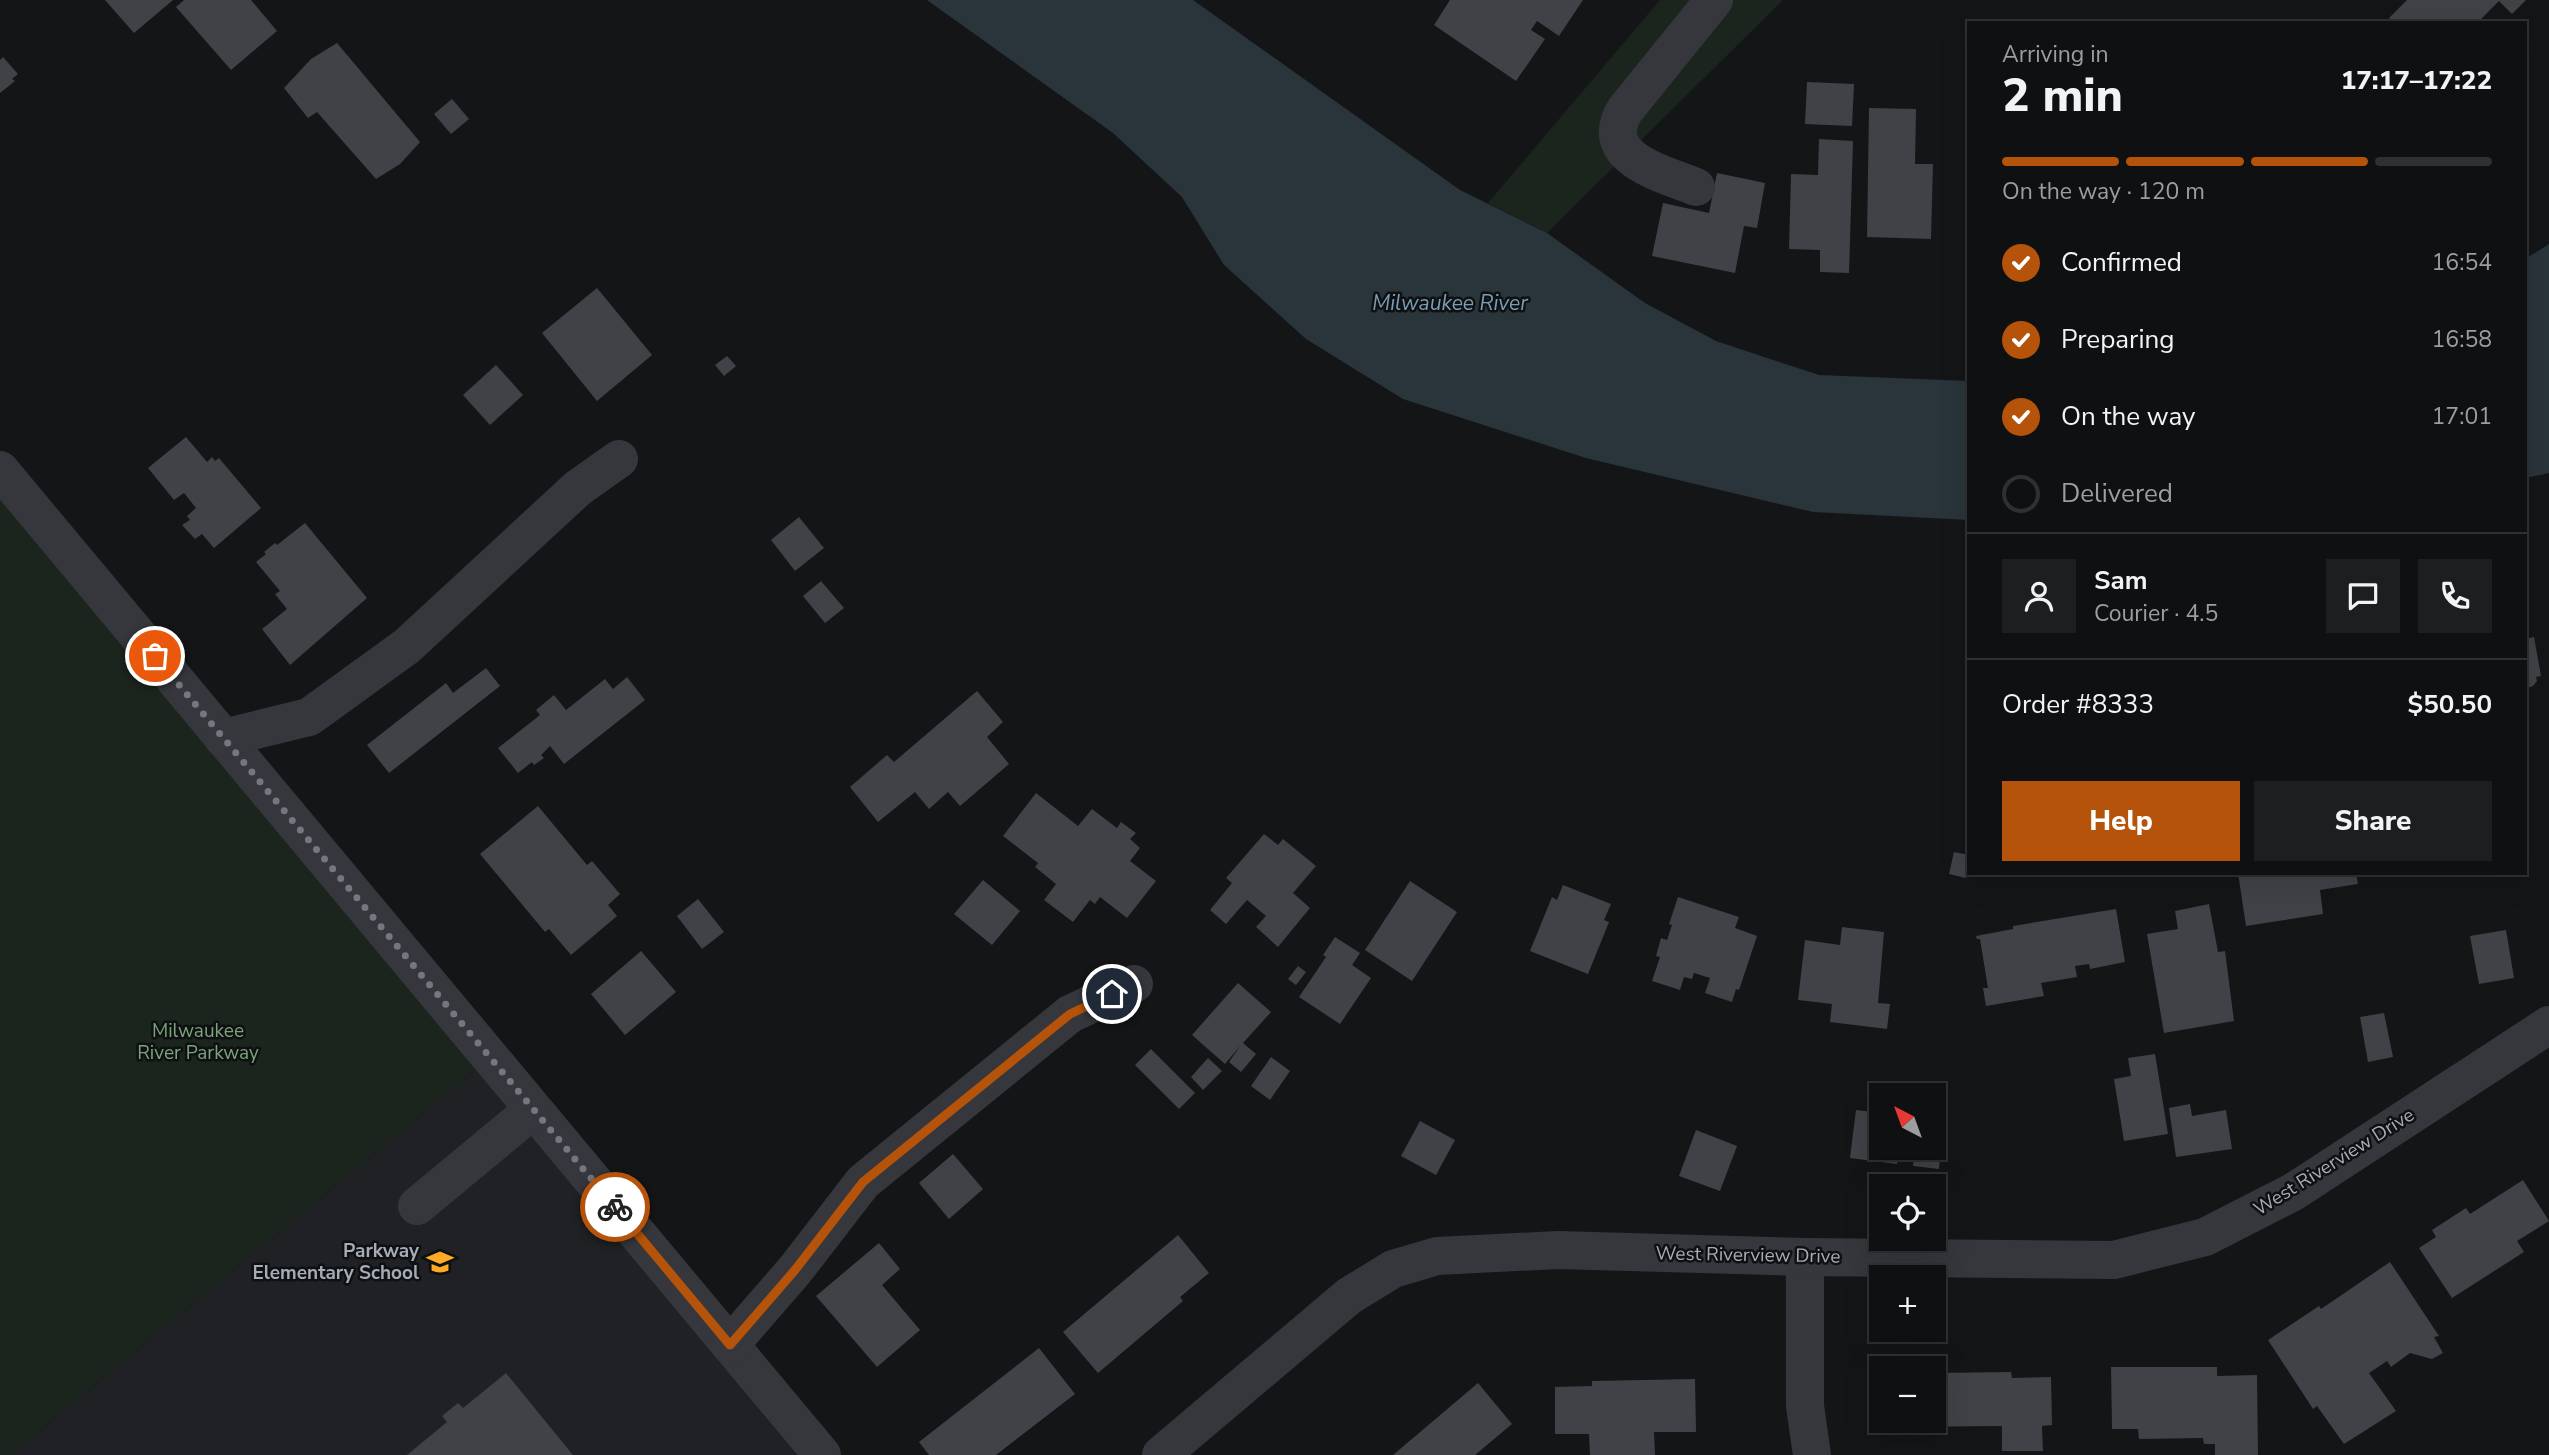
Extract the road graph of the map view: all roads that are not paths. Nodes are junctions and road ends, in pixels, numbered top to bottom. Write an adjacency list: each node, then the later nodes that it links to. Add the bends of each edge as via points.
1 (1714, 0): 2 (street, via 1625,110 1616,135 1630,157)
2 (1696, 187)
3 (619, 459): 5 (street, via 578,488 407,646 309,717)
4 (0, 470): 5 (street)
5 (223, 738): 8 (street)
6 (1134, 984): 11 (street, via 1070,1014 863,1182)
7 (2549, 1025): 10 (street, West Riverview Drive, via 2293,1192 2205,1237 2114,1260)
8 (534, 1110): 9 (street); 11 (street)
9 (417, 1206)
10 (1805, 1257): 13 (street, West Riverview Drive, via 1558,1250 1437,1256 1393,1269 1349,1296); 14 (street, via 1805,1406)
11 (730, 1345): 12 (street)
12 (822, 1455)
13 (1161, 1455)
14 (1812, 1455)

